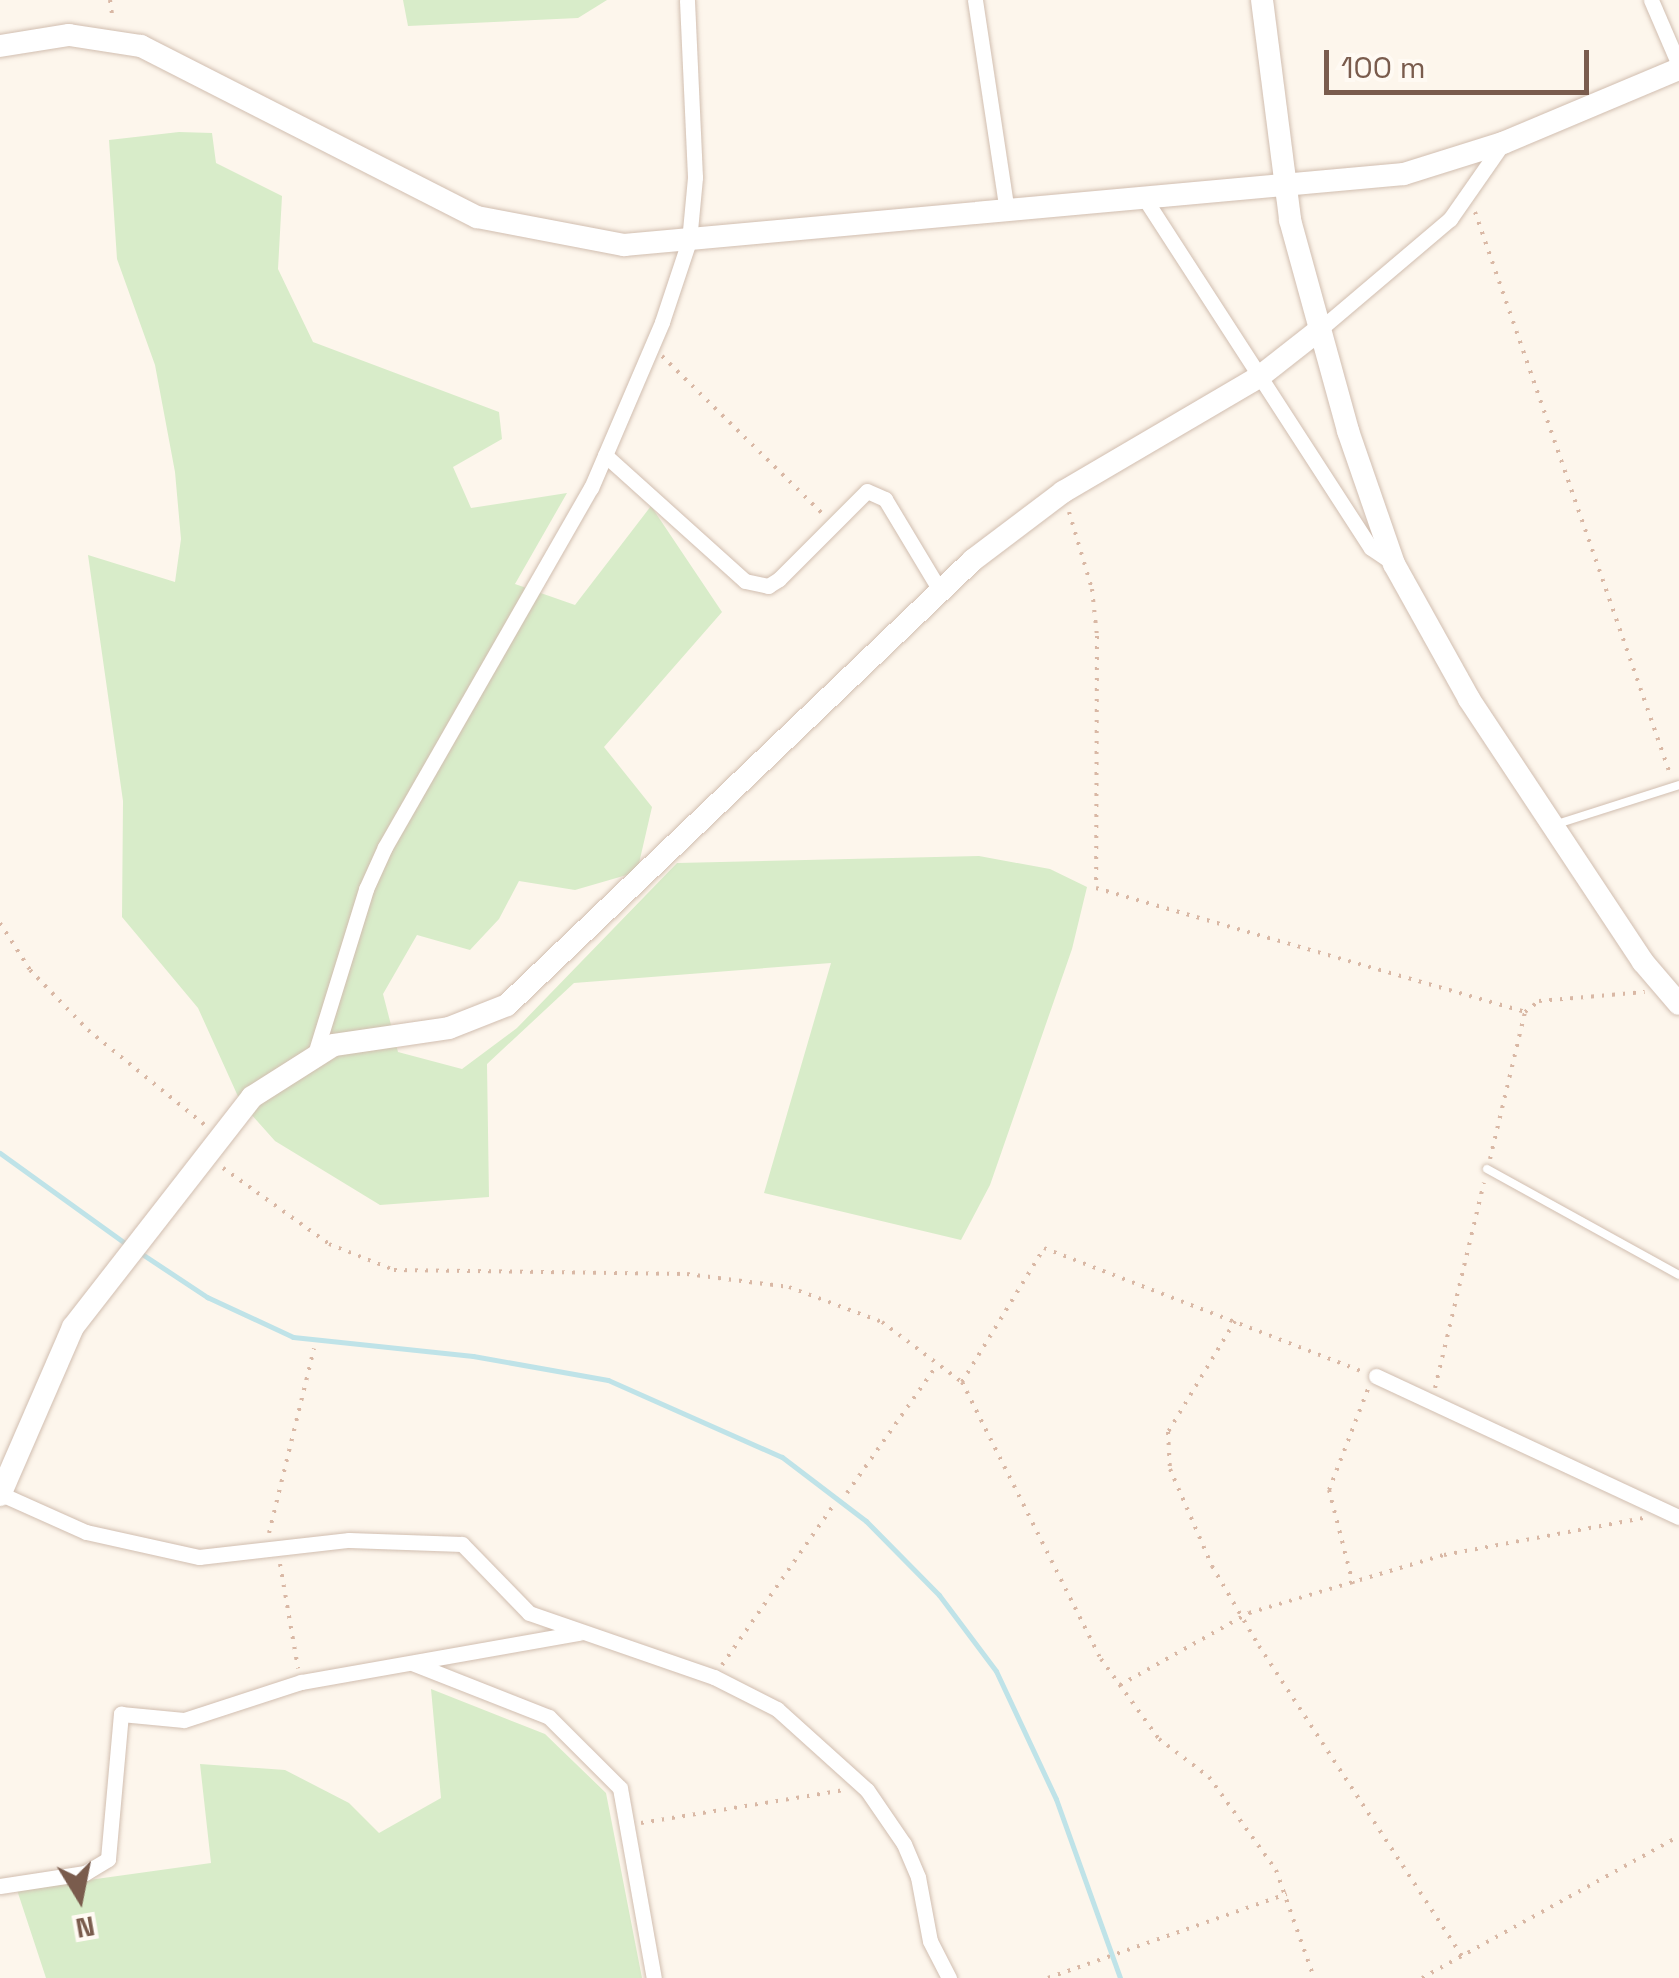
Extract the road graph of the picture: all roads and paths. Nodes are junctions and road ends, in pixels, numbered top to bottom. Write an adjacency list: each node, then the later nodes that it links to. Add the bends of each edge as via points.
1 (688, 0): 12 (street, via 695,100)
2 (975, 0): 11 (street)
3 (1262, 0): 8 (street)
4 (1652, 0): 6 (street)
5 (0, 46): 12 (street, via 68,36 142,46 500,226 624,245)
6 (1679, 67): 7 (street)
7 (1503, 144): 8 (street, via 1404,174); 9 (street)
8 (1284, 186): 10 (street); 13 (street)
9 (1468, 193): 13 (street, via 1450,219); 21 (path)
10 (1143, 196): 11 (street); 15 (street)
11 (1006, 206): 12 (street)
12 (690, 241): 14 (street)
13 (1319, 330): 15 (street); 19 (street)
14 (652, 346): 16 (street); 18 (path)
15 (1259, 377): 17 (street); 19 (street, via 1372,548)
16 (605, 455): 18 (street, via 744,581 768,586); 26 (street, via 529,602 385,847)
17 (1063, 492): 20 (street); 25 (path, via 1092,589 1096,636 1096,888)
18 (834, 524): 20 (street, via 867,491 885,499)
19 (1394, 564): 22 (street, via 1449,668)
20 (939, 589): 26 (street, via 507,1005 449,1028 376,1035)
21 (1677, 786): 22 (lane)
22 (1553, 826): 24 (street)
23 (0, 924): 27 (path, via 30,970 88,1030 181,1103)
24 (1672, 997): 25 (path, via 1539,1001)
25 (1525, 1012): 28 (path)
26 (315, 1054): 27 (street, via 252,1096)
27 (208, 1146): 32 (path, via 329,1244 394,1270 687,1274 789,1286 882,1322); 37 (street, via 49,1372)
28 (1487, 1169): 29 (lane); 35 (path)
29 (1679, 1275)
30 (1235, 1321): 34 (path, via 1044,1248); 41 (path, via 1375,1376 1328,1490); 42 (path, via 1164,1449 1212,1566)
31 (314, 1348): 40 (path, via 269,1533)
32 (935, 1368): 34 (path); 36 (path)
33 (1376, 1376): 35 (street)
34 (962, 1382): 47 (path)
35 (1431, 1402): 39 (street)
36 (848, 1493)
37 (0, 1494): 40 (street, via 146,1550 200,1557)
38 (833, 1506): 45 (path)
39 (1674, 1515): 41 (path, via 1444,1554)
40 (274, 1552): 43 (street, via 349,1540 462,1544 529,1613); 46 (path)
41 (1353, 1586): 42 (path)
42 (1241, 1616): 47 (path); 53 (path)
43 (583, 1632): 44 (street); 45 (street)
44 (412, 1663): 46 (street); 49 (street, via 549,1717 620,1788)
45 (714, 1677): 48 (street, via 777,1709)
46 (301, 1682): 51 (street, via 184,1720 120,1714 108,1858 85,1873)
47 (1120, 1685): 52 (path, via 1159,1739 1209,1777)
48 (864, 1787): 49 (path); 55 (street, via 904,1844 930,1941)
49 (629, 1825): 54 (street)
50 (1679, 1836): 53 (path)
51 (0, 1886)
52 (1286, 1894): 56 (path); 57 (path)
53 (1462, 1956): 58 (path)
54 (654, 1978)
55 (949, 1978)
56 (1048, 1978)
57 (1314, 1978)
58 (1422, 1978)

